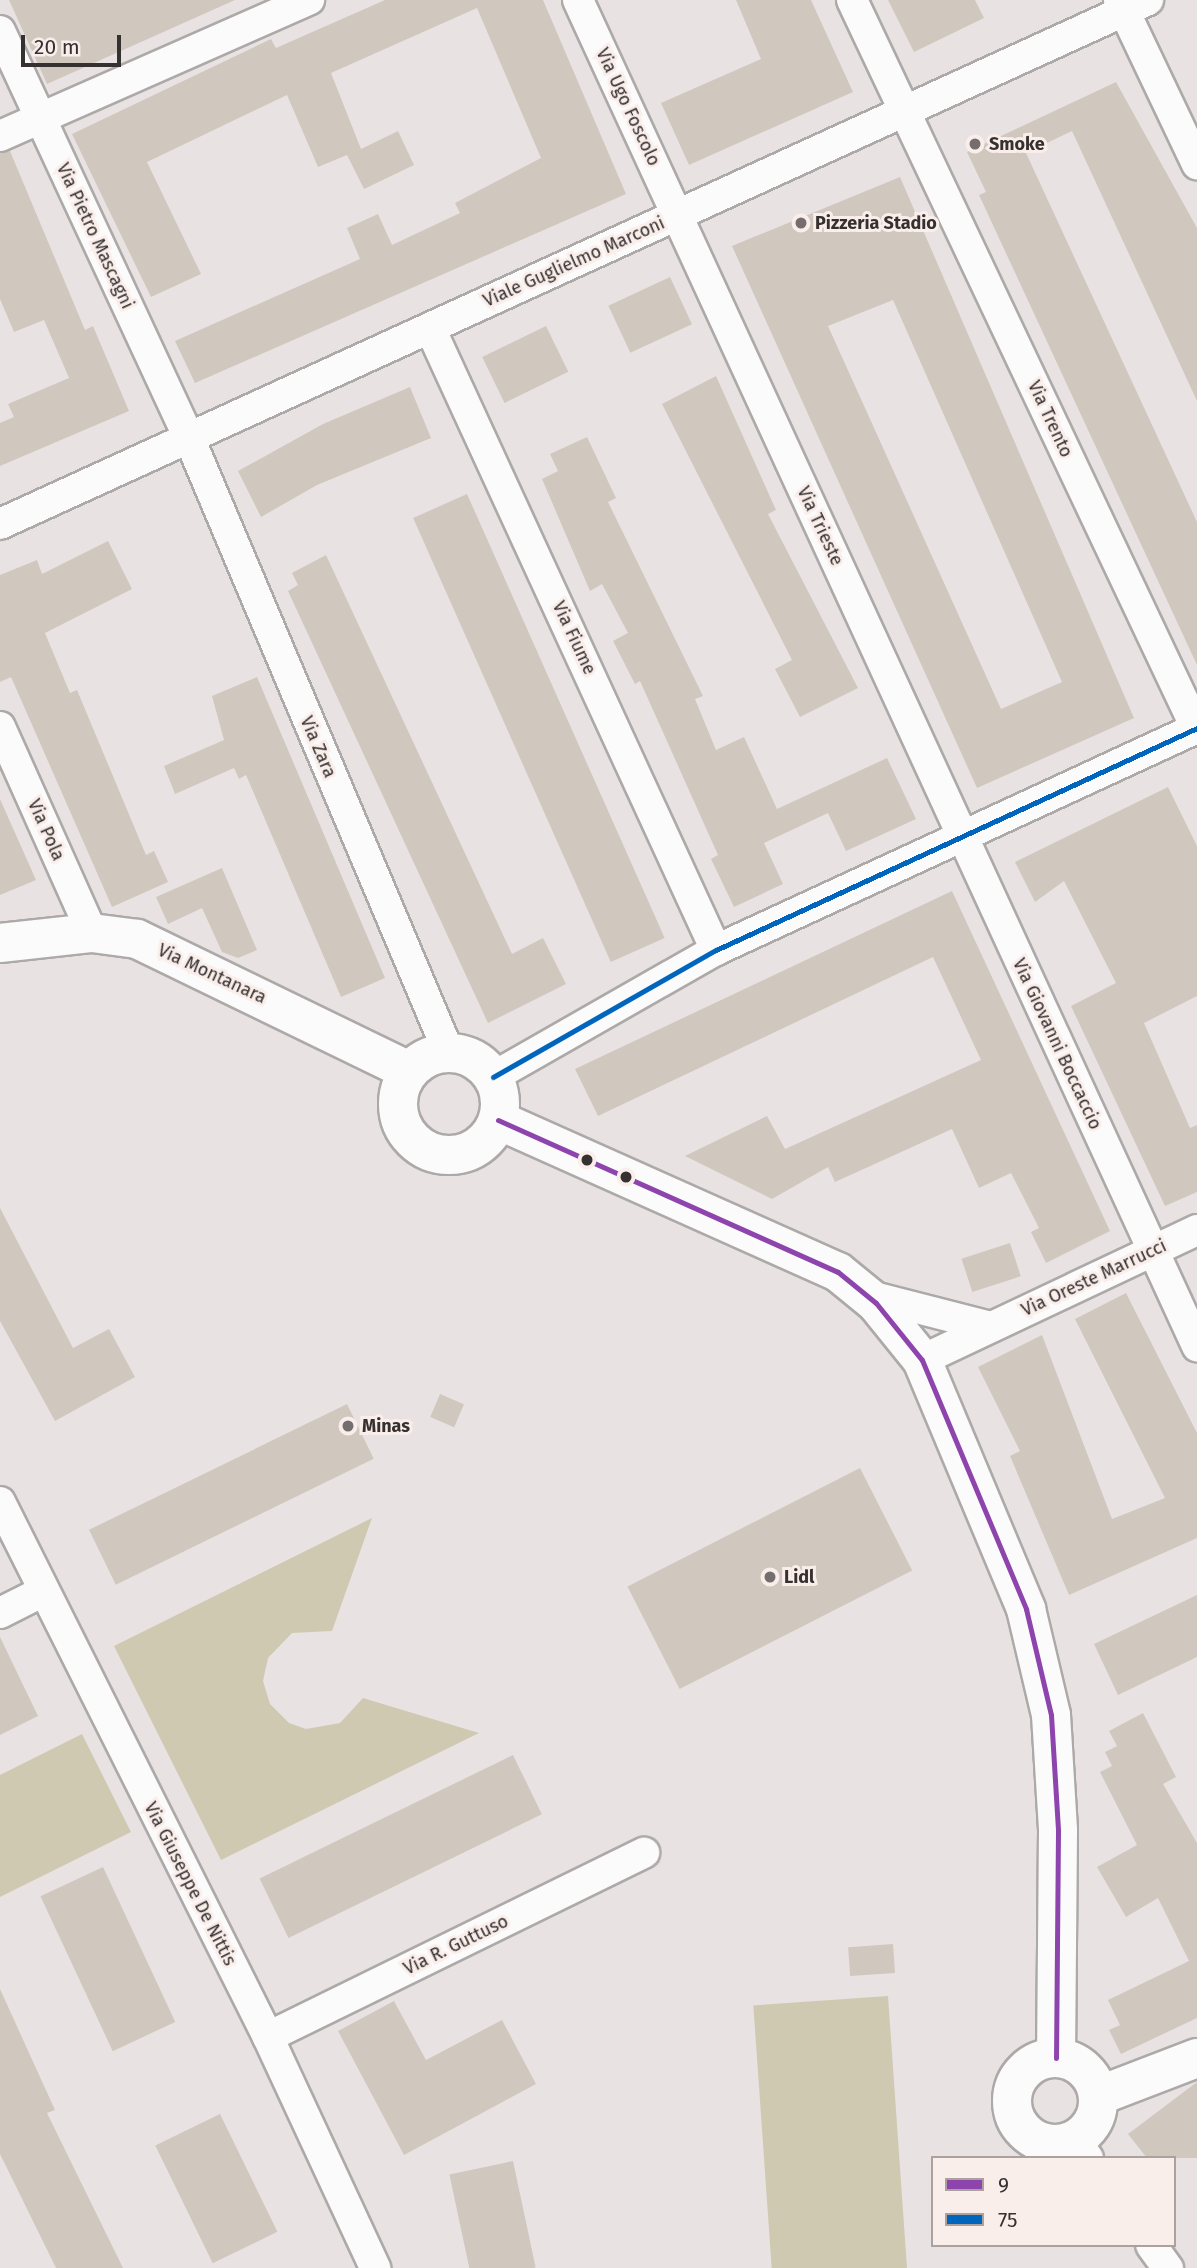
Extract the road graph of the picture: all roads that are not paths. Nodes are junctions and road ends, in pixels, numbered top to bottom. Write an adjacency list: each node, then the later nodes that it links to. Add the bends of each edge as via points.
1 (578, 0): 10 (street, Via Ugo Foscolo)
2 (852, 0): 6 (street, Via Trento)
3 (305, 1): 7 (street)
4 (1131, 4): 6 (street, Viale Guglielmo Marconi); 9 (street)
5 (0, 31): 7 (street, Via Pietro Mascagni)
6 (903, 109): 10 (street, Viale Guglielmo Marconi); 15 (street, Via Trento)
7 (41, 118): 8 (street); 12 (street, Via Pietro Mascagni)
8 (0, 136)
9 (1197, 164)
10 (678, 215): 11 (street, Viale Guglielmo Marconi); 16 (street, Via Trieste)
11 (430, 328): 12 (street, Viale Guglielmo Marconi); 19 (street, Via Fiume)
12 (190, 440): 13 (street, Viale Guglielmo Marconi); 20 (street, Via Zara)
13 (0, 524)
14 (0, 727): 17 (street, Via Pola)
15 (1197, 729): 16 (street)
16 (962, 837): 19 (street); 25 (street, Via Giovanni Boccaccio)
17 (92, 933): 18 (main road, Via Montanara); 21 (main road, Via Montanara, via 137,939)
18 (0, 943)
19 (716, 950): 22 (street)
20 (449, 1052): 21 (main road); 22 (main road, via 474,1060)
21 (409, 1071): 23 (main road, via 397,1103 407,1135 420,1147 442,1155 466,1153 480,1146)
22 (493, 1077): 23 (main road)
23 (498, 1120): 26 (main road, via 780,1241)
24 (1197, 1230): 25 (street, Via Oreste Marrucci)
25 (1153, 1251): 27 (street, Via Oreste Marrucci); 28 (street, Via Giovanni Boccaccio)
26 (866, 1295): 27 (street); 29 (main road)
27 (991, 1327): 29 (street, Via Oreste Marrucci)
28 (1197, 1346)
29 (922, 1360): 35 (main road, via 1027,1609 1051,1715 1058,1831)
30 (0, 1502): 31 (street, Via Giuseppe De Nittis)
31 (42, 1592): 32 (street); 34 (street, Via Giuseppe De Nittis)
32 (0, 1613)
33 (643, 1853): 34 (street, Via R. Guttuso)
34 (268, 2037): 40 (street, Via Giuseppe De Nittis)
35 (1056, 2057): 37 (main road, via 1080,2065); 38 (main road, via 1019,2076 1011,2104 1033,2138)
36 (1197, 2058): 37 (main road)
37 (1098, 2096): 38 (main road)
38 (1082, 2148)
39 (1152, 2247): 41 (street)
40 (375, 2268)
41 (1168, 2268)

